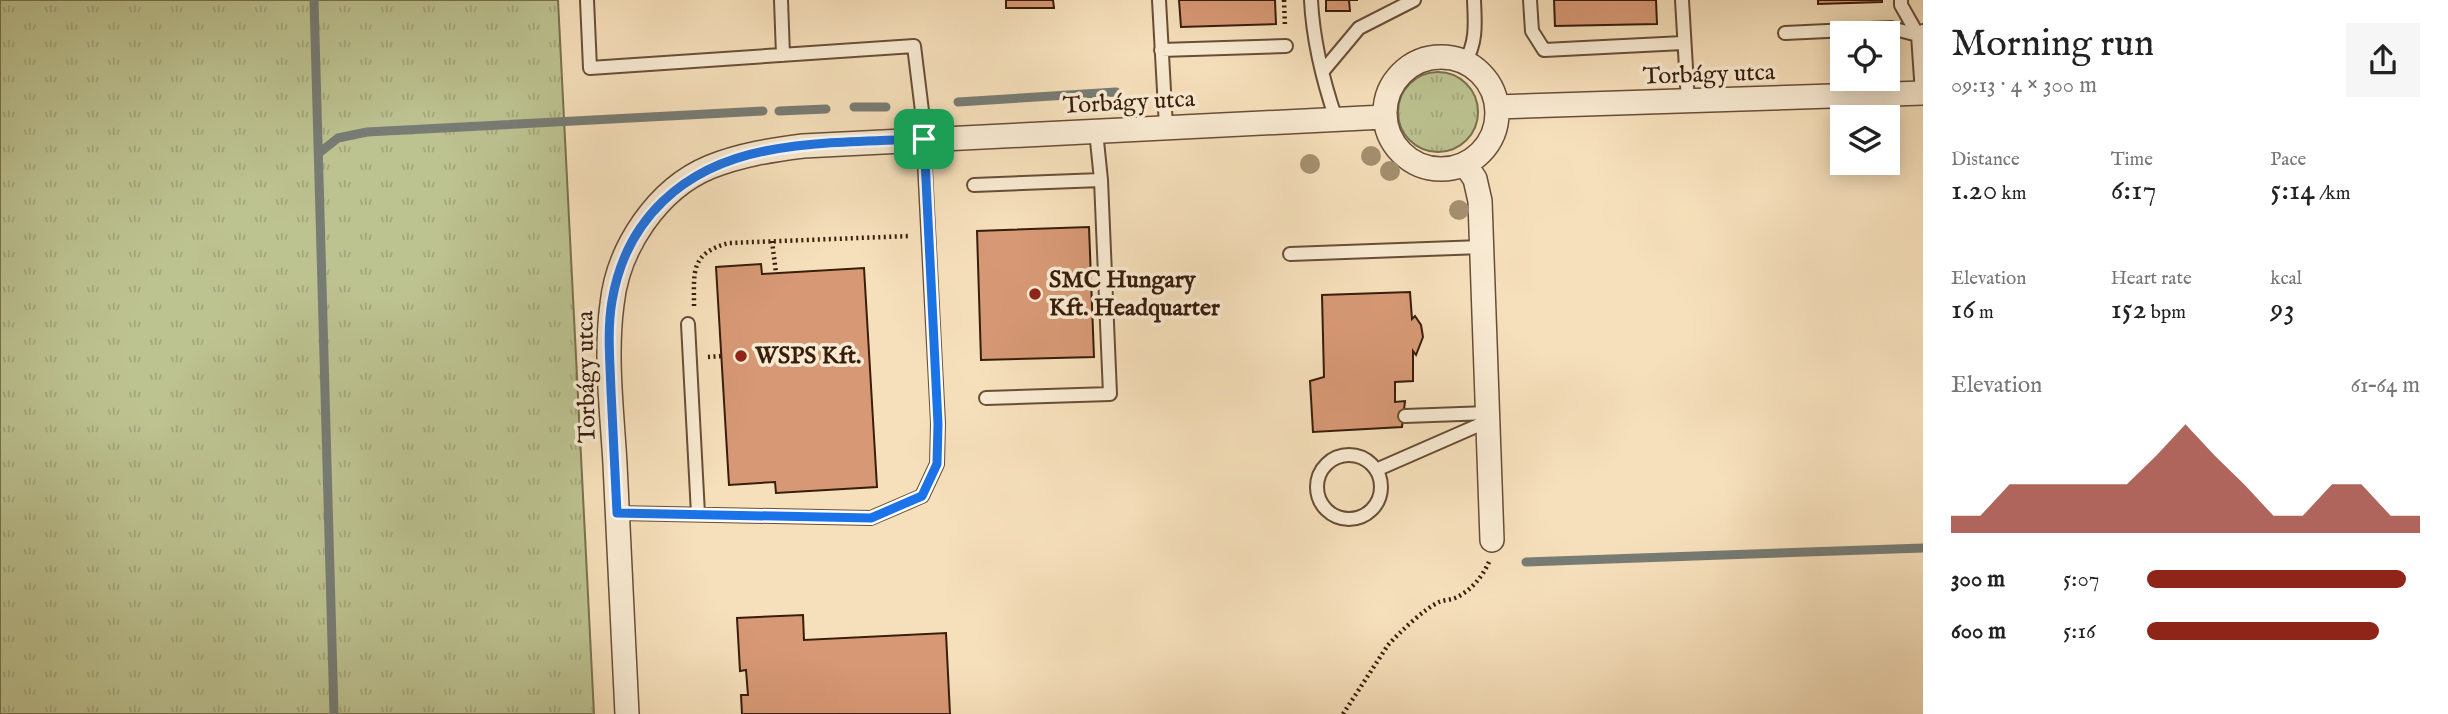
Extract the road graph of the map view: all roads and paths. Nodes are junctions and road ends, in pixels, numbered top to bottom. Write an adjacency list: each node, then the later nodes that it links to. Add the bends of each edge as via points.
1 (587, 0): 16 (lane, via 590,68)
2 (780, 0): 16 (lane)
3 (1159, 0): 15 (lane)
4 (1284, 0): 14 (path)
5 (1311, 0): 18 (lane)
6 (1414, 0): 18 (lane, via 1359,28)
7 (1474, 0): 17 (lane, via 1476,32)
8 (1530, 0): 13 (lane, via 1532,31 1544,50)
9 (1682, 0): 13 (lane)
10 (1900, 0): 12 (lane)
11 (1786, 33): 12 (lane, via 1891,28)
12 (1920, 33): 19 (lane)
13 (1684, 43): 20 (lane)
14 (1286, 46): 15 (lane)
15 (1161, 50): 24 (lane)
16 (783, 55): 26 (lane, via 914,46)
17 (1465, 62): 21 (street, via 1480,73); 22 (street, via 1442,56 1419,61 1399,74 1387,94)
18 (1323, 71): 23 (lane)
19 (1923, 93): 20 (street, Torbágy utca)
20 (1688, 102): 21 (street, Torbágy utca)
21 (1497, 107): 27 (street, via 1490,141)
22 (1384, 117): 23 (street, Torbágy utca); 27 (street, via 1390,138 1403,156 1422,167 1444,170)
23 (1336, 119): 24 (street, Torbágy utca)
24 (1167, 127): 25 (street, Torbágy utca)
25 (1096, 131): 26 (street, Torbágy utca); 28 (lane)
26 (924, 139): 30 (lane); 40 (street, Torbágy utca, via 765,151 708,168 658,205 628,249 612,302 610,368)
27 (1465, 164): 32 (street, via 1478,187)
28 (1101, 180): 29 (lane); 36 (lane, via 1110,394)
29 (974, 185)
30 (928, 235): 31 (path); 41 (lane, via 938,424 937,464 922,496 871,518)
31 (772, 241): 34 (path); 35 (path, via 729,243 702,256 694,269 694,310)
32 (1482, 247): 33 (lane); 38 (street)
33 (1290, 254)
34 (776, 274)
35 (688, 324): 41 (lane)
36 (986, 398)
37 (1405, 416): 38 (lane)
38 (1488, 417): 39 (lane, via 1460,435); 42 (street)
39 (1376, 470): 39 (lane, via 1382,487 1373,510 1349,520 1324,509 1317,482 1328,462 1350,455)
40 (617, 513): 41 (lane); 43 (street, Torbágy utca)
41 (698, 514)
42 (1492, 540): 44 (path, via 1483,575 1396,636)
43 (627, 714)
44 (1343, 714)

